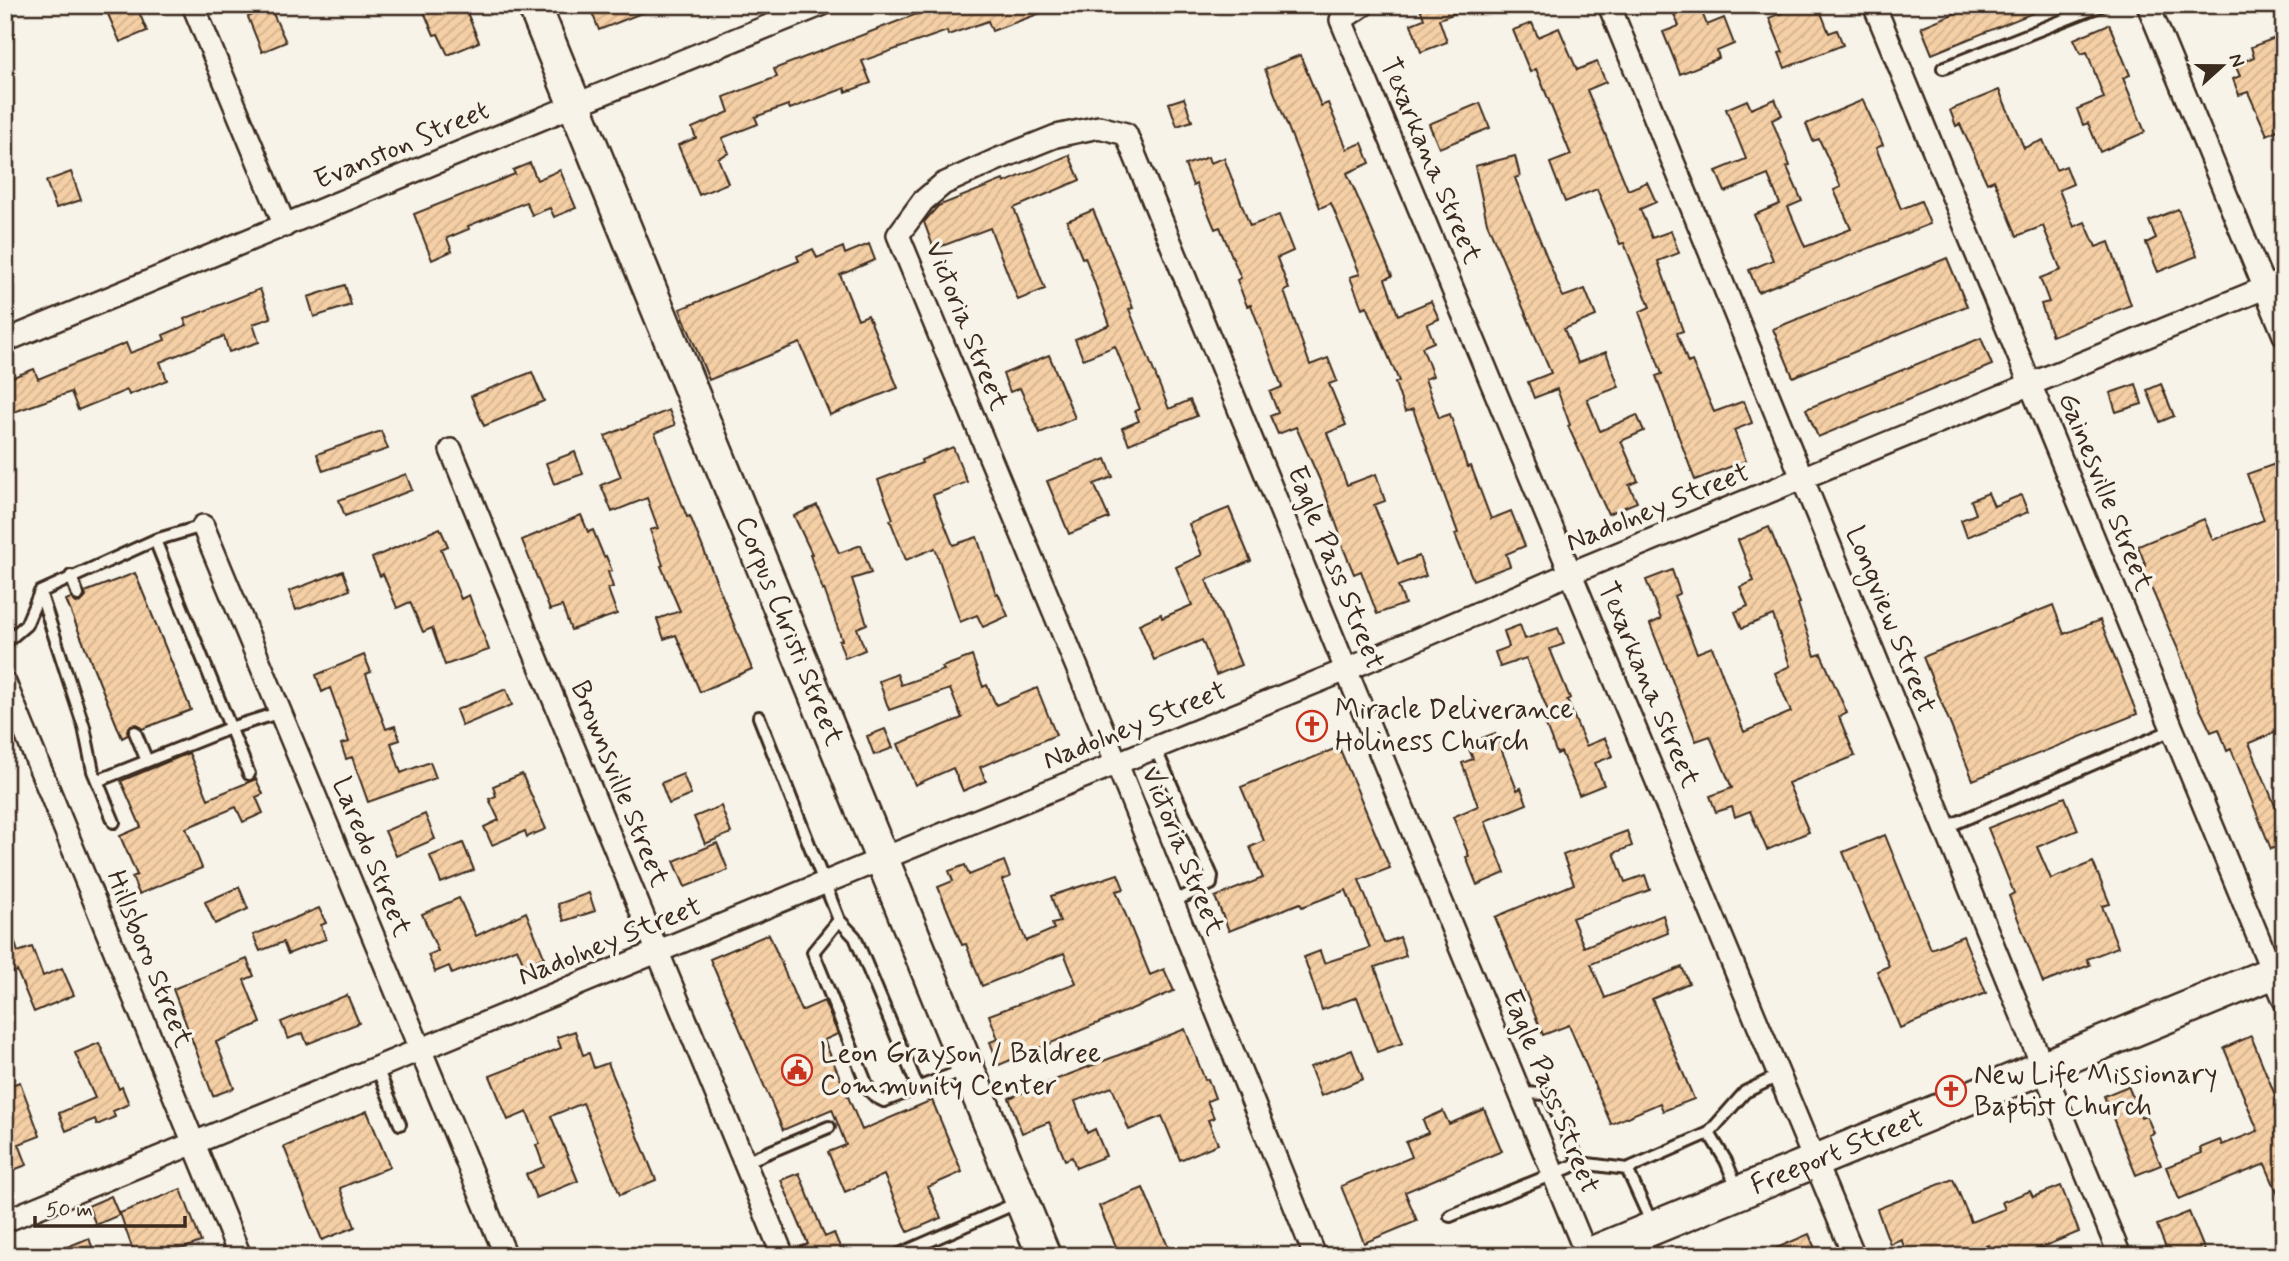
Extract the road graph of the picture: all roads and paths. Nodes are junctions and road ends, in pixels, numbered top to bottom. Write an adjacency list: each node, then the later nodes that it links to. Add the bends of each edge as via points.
1 (193, 5): 11 (street)
2 (534, 5): 10 (street, Corpus Christi Street)
3 (821, 5): 10 (street, Evanston Street)
4 (1363, 5): 21 (street, Texarkana Street, via 1341,20)
5 (1609, 5): 18 (street, Longview Street)
6 (1874, 5): 16 (street, Gainesville Street)
7 (2102, 5): 9 (lane)
8 (2147, 5): 13 (street)
9 (1943, 68)
10 (575, 103): 11 (street, Evanston Street); 40 (street, Corpus Christi Street)
11 (285, 226): 15 (street, Evanston Street)
12 (898, 235): 26 (street, Eagle Pass Street, via 923,201 943,184 996,160 1056,136 1099,127 1126,134); 35 (street, Victoria Street)
13 (2274, 284): 14 (street); 16 (street, Nadolney Street)
14 (2284, 335)
15 (5, 341)
16 (2030, 384): 18 (street, Nadolney Street); 31 (street, Gainesville Street)
17 (451, 450): 44 (street, Brownsville Street)
18 (1802, 479): 21 (street, Nadolney Street); 39 (street, Longview Street)
19 (203, 526): 20 (lane, Laredo Street); 28 (street, Laredo Street)
20 (155, 540): 22 (lane, Laredo Street); 30 (lane)
21 (1571, 573): 26 (street, Nadolney Street); 50 (street, Texarkana Street)
22 (71, 576): 23 (lane, Laredo Street); 24 (lane)
23 (40, 592): 25 (lane, via 26,625); 37 (lane, via 85,727)
24 (78, 595)
25 (5, 643)
26 (1346, 670): 33 (street, Nadolney Street); 52 (street, Eagle Pass Street)
27 (5, 683): 56 (street, Hillsboro Street)
28 (281, 712): 30 (lane); 46 (street, Laredo Street)
29 (759, 717): 41 (lane)
30 (230, 727): 34 (lane); 36 (lane)
31 (2172, 730): 39 (lane); 45 (street, Gainesville Street)
32 (135, 732): 34 (lane)
33 (1155, 748): 35 (street, Nadolney Street); 42 (lane, via 1212,876 1211,884)
34 (147, 761): 37 (lane)
35 (1117, 764): 40 (street, Nadolney Street); 42 (street, Victoria Street)
36 (249, 774)
37 (97, 781): 38 (lane)
38 (114, 822)
39 (1944, 828): 49 (street, Longview Street)
40 (882, 859): 41 (street, Nadolney Street); 48 (street, Corpus Christi Street)
41 (824, 883): 43 (lane); 44 (street, Nadolney Street)
42 (1172, 902): 72 (street, Victoria Street)
43 (839, 920): 51 (lane, via 855,937); 51 (lane, via 813,952 869,1090 884,1101)
44 (658, 953): 46 (street, Nadolney Street); 58 (street, Brownsville Street)
45 (2280, 981): 49 (street, Freeport Street)
46 (421, 1050): 47 (street, Nadolney Street); 68 (street, Laredo Street)
47 (377, 1068): 53 (lane); 56 (street, Nadolney Street)
48 (968, 1068): 51 (lane); 63 (street, Corpus Christi Street)
49 (2042, 1068): 57 (street, Freeport Street); 75 (street, Longview Street)
50 (1780, 1075): 55 (lane, via 1745,1092); 57 (street, Texarkana Street)
51 (918, 1088)
52 (1520, 1093): 59 (lane, via 1548,1094); 61 (street, Eagle Pass Street)
53 (400, 1124)
54 (829, 1127): 58 (lane)
55 (1709, 1133): 60 (lane); 62 (lane)
56 (195, 1143): 65 (street, Nadolney Street); 67 (street, Hillsboro Street)
57 (1815, 1161): 62 (street, Freeport Street); 74 (street, Texarkana Street)
58 (745, 1162): 69 (street, Brownsville Street)
59 (1580, 1163): 60 (lane); 61 (lane)
60 (1627, 1169): 66 (lane)
61 (1553, 1173): 64 (lane); 73 (street, Eagle Pass Street)
62 (1739, 1192): 66 (street, Freeport Street)
63 (1022, 1201): 70 (lane); 71 (street, Corpus Christi Street)
64 (1450, 1216)
65 (5, 1221)
66 (1653, 1227): 73 (street, Freeport Street)
67 (240, 1256)
68 (506, 1256)
69 (783, 1256)
70 (895, 1256)
71 (1044, 1256)
72 (1314, 1256)
73 (1586, 1256)
74 (1854, 1256)
75 (2120, 1256)

